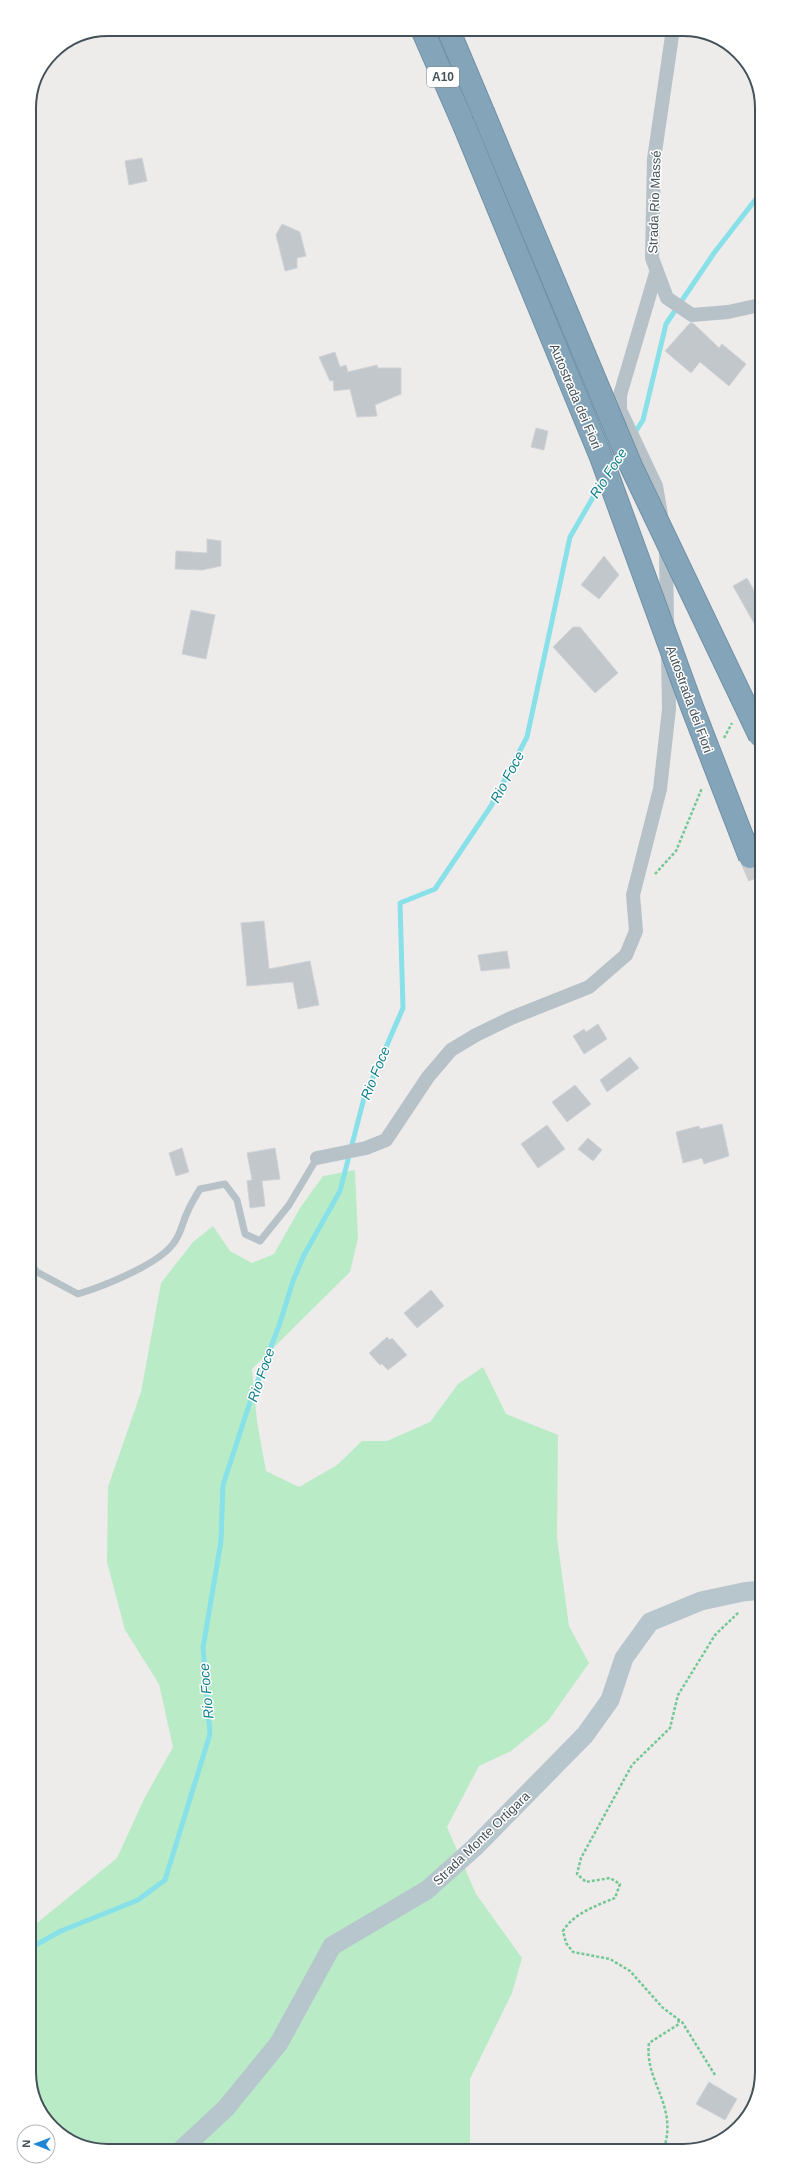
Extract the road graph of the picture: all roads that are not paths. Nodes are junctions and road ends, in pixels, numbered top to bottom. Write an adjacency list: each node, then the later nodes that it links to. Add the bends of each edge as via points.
1 (425, 36): 7 (highway, Autostrada dei Fiori / A10, bridge, via 601,456 692,707)
2 (451, 36): 6 (highway, Autostrada dei Fiori / A10, bridge, via 631,466)
3 (672, 36): 4 (street, Strada Rio Massé, via 654,159 652,258)
4 (656, 273): 5 (street, Strada Rio Massé, via 667,298 692,315 728,312); 8 (street, via 620,395 620,410 656,486 666,547 669,709 660,788 633,895 636,932 626,955 589,987 511,1018 451,1050 428,1077 386,1140 366,1148)
5 (755, 306)
6 (755, 726)
7 (750, 857)
8 (317, 1158): 9 (lane, via 289,1205 260,1241 245,1234 236,1200 225,1184 200,1189 173,1245 149,1263 103,1286 78,1294)
9 (36, 1271)
10 (755, 1591): 11 (main road, Strada Monte Ortigara, via 702,1601 650,1622 624,1658 610,1700 585,1735 474,1848 427,1890 332,1946 279,2042 226,2108)
11 (187, 2144)

